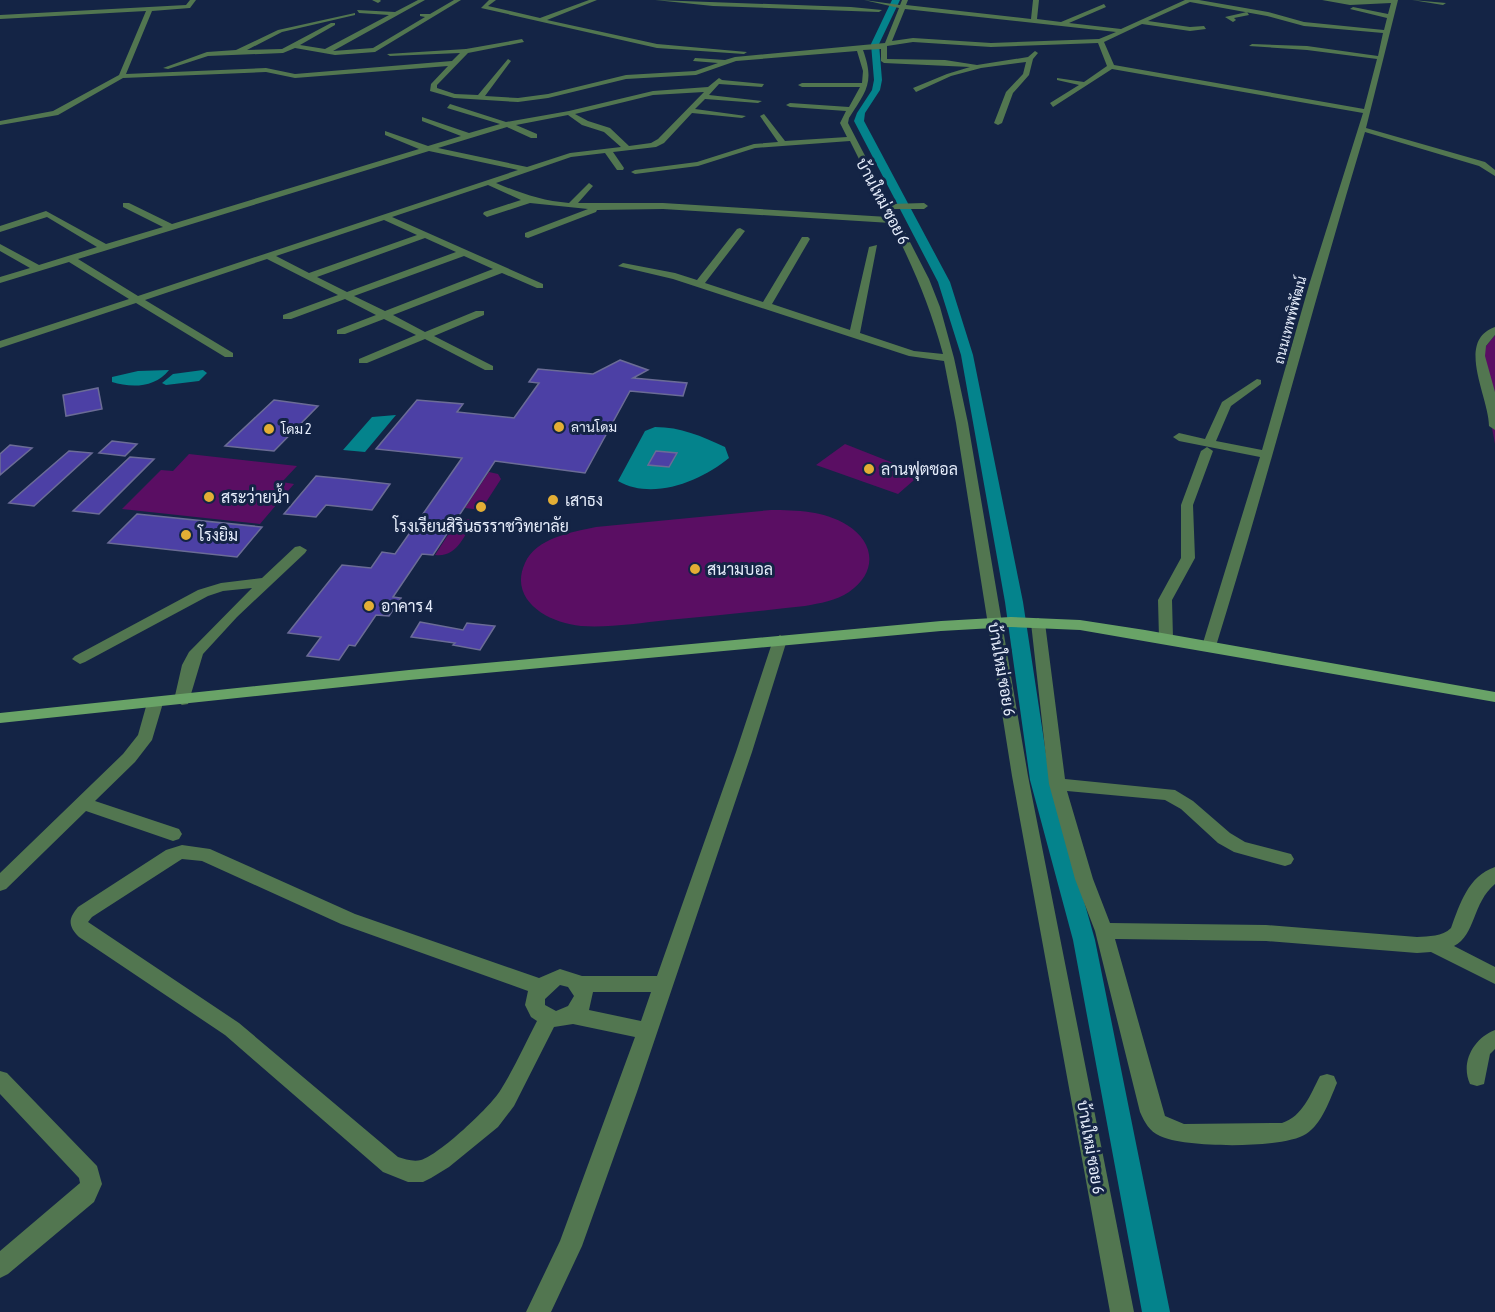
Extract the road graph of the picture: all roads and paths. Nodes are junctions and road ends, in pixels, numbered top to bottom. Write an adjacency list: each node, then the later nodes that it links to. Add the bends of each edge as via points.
1 (193, 0): 18 (street, via 188,7)
2 (378, 0): 20 (street)
3 (422, 0): 22 (street)
4 (458, 0): 25 (street)
5 (493, 0): 30 (street, via 483,7)
6 (594, 0): 30 (street)
7 (658, 0): 15 (street, via 719,6)
8 (867, 0): 15 (street)
9 (1036, 0): 28 (street)
10 (1189, 0): 21 (street); 31 (street)
11 (1325, 0): 12 (street)
12 (1395, 0): 27 (street, ถนนเทพพิพัฒน์)
13 (1415, 0): 14 (street)
14 (1443, 3)
15 (886, 5): 17 (street)
16 (1104, 6): 32 (street)
17 (900, 7): 28 (street); 43 (street)
18 (150, 9): 26 (street); 62 (street)
19 (1353, 9): 27 (street)
20 (356, 13): 22 (street); 41 (street); 46 (street, via 280,31)
21 (1258, 13): 29 (street, via 1228,17); 35 (street, via 1304,24)
22 (396, 14): 23 (street); 47 (street)
23 (408, 14)
24 (419, 15): 25 (street)
25 (431, 16): 47 (street, via 375,50)
26 (0, 17)
27 (1392, 17): 35 (street, ถนนเทพพิพัฒน์)
28 (1034, 20): 32 (street)
29 (1233, 20)
30 (539, 21): 50 (street, via 657,46)
31 (1138, 22): 33 (street); 34 (street)
32 (1061, 24): 34 (street)
33 (1204, 28)
34 (1119, 30): 39 (street)
35 (1388, 32): 52 (street, ถนนเทพพิพัฒน์)
36 (963, 33): 37 (street, via 948,39)
37 (918, 36): 40 (street, via 981,45); 43 (street)
38 (522, 41): 45 (street)
39 (1100, 41): 40 (street); 59 (street)
40 (1044, 42): 53 (street)
41 (294, 46): 44 (street); 47 (street)
42 (1252, 46): 52 (street, via 1293,46)
43 (877, 47): 50 (street); 58 (street, via 884,61); 67 (street, via 867,69)
44 (283, 51): 46 (street); 61 (street, via 264,63)
45 (466, 51): 48 (street); 57 (street)
46 (237, 52): 61 (street, via 207,54)
47 (325, 52)
48 (390, 54)
49 (668, 56): 51 (street, via 685,52)
50 (770, 56): 51 (street)
51 (750, 58): 56 (street)
52 (1381, 58): 79 (street, ถนนเทพพิพัฒน์)
53 (1030, 59): 58 (street); 87 (street, via 1028,73 1013,87)
54 (695, 60): 56 (street)
55 (508, 61): 71 (street)
56 (725, 62): 71 (street, via 696,73 626,77 517,104)
57 (454, 63): 62 (street, via 295,76 266,70); 71 (street, via 433,89)
58 (980, 66): 69 (street)
59 (1111, 67): 64 (street); 79 (street)
60 (153, 68): 61 (street)
61 (166, 68)
62 (122, 76): 85 (street, via 55,113)
63 (1059, 79): 64 (street)
64 (1084, 84): 74 (street)
65 (762, 85): 68 (street, via 718,81)
66 (802, 85): 67 (street)
67 (866, 85): 76 (street, บ้านใหม่ ซอย 6)
68 (712, 89): 70 (street); 80 (street, via 653,93)
69 (916, 90)
70 (705, 97): 72 (street); 77 (street)
71 (478, 99)
72 (759, 101)
73 (790, 105): 76 (street)
74 (1053, 105)
75 (450, 106): 83 (street)
76 (851, 109): 92 (street, บ้านใหม่ ซอย 6, via 844,123)
77 (692, 111): 81 (street); 95 (street, via 661,141)
78 (503, 112): 83 (street)
79 (1367, 112): 88 (street, ถนนเทพพิพัฒน์)
80 (569, 113): 86 (street); 95 (street, via 607,130)
81 (742, 116)
82 (764, 116): 93 (street)
83 (488, 117): 86 (street)
84 (425, 119): 90 (street)
85 (0, 123)
86 (505, 123): 90 (street); 91 (street)
87 (998, 123)
88 (1360, 129): 100 (street, via 1467,159); 149 (street, ถนนเทพพิพัฒน์)
89 (388, 133): 94 (street)
90 (469, 136): 94 (street)
91 (534, 136)
92 (851, 139): 93 (street); 108 (street, บ้านใหม่ ซอย 6)
93 (783, 144): 99 (street, via 749,147 698,164)
94 (431, 148): 98 (street); 111 (street)
95 (627, 148): 96 (street)
96 (608, 151): 97 (street); 98 (street, via 570,155)
97 (620, 168)
98 (526, 169): 101 (street)
99 (635, 172)
100 (1495, 174)
101 (487, 183): 103 (street); 110 (street)
102 (590, 186): 105 (street)
103 (529, 200): 105 (street); 109 (street)
104 (126, 204): 111 (street)
105 (571, 206): 107 (street)
106 (924, 206): 108 (street)
107 (599, 207): 108 (street); 114 (street)
108 (891, 211): 142 (street, บ้านใหม่ ซอย 6, via 924,279)
109 (487, 214)
110 (384, 217): 115 (street); 121 (street)
111 (170, 227): 118 (street)
112 (0, 229): 118 (street, via 48,216)
113 (740, 231): 128 (street)
114 (528, 235)
115 (426, 236): 120 (street); 126 (street)
116 (805, 239): 132 (street)
117 (0, 247): 124 (street)
118 (104, 247): 122 (street)
119 (874, 247): 138 (street)
120 (463, 253): 125 (street); 130 (street)
121 (266, 255): 126 (street); 131 (street)
122 (69, 258): 124 (street); 131 (street)
123 (623, 266): 128 (street)
124 (37, 268): 127 (street)
125 (502, 269): 129 (street); 134 (street)
126 (310, 276): 130 (street)
127 (0, 280)
128 (699, 284): 132 (street)
129 (540, 286)
130 (346, 296): 134 (street); 135 (street)
131 (136, 299): 140 (street); 141 (street)
132 (766, 306): 138 (street)
133 (480, 312): 139 (street)
134 (384, 314): 137 (street); 139 (street)
135 (287, 317)
136 (1495, 330): 146 (street, via 1484,340 1480,351)
137 (341, 332)
138 (854, 335): 142 (street, via 913,354)
139 (426, 336): 143 (street); 144 (street)
140 (0, 345)
141 (229, 355)
142 (949, 358): 153 (street, บ้านใหม่ ซอย 6)
143 (363, 361)
144 (489, 369)
145 (1257, 382): 148 (street, via 1226,404)
146 (1495, 426)
147 (1179, 437): 148 (street)
148 (1208, 447): 149 (street); 154 (street, via 1187,505 1188,558 1165,600)
149 (1268, 456): 156 (street, ถนนเทพพิพัฒน์)
150 (300, 550): 151 (street)
151 (266, 582): 157 (street, via 203,593); 159 (street, via 196,652)
152 (1025, 622): 153 (main road); 154 (main road); 162 (street)
153 (994, 623): 155 (main road); 183 (street, บ้านใหม่ ซอย 6)
154 (1166, 638): 156 (main road)
155 (780, 640): 159 (main road); 172 (street)
156 (1209, 646): 158 (main road)
157 (80, 659)
158 (1495, 697)
159 (182, 700): 160 (main road)
160 (155, 703): 161 (main road); 163 (street, via 146,736 139,746)
161 (0, 717)
162 (1057, 784): 165 (street, via 1169,794 1240,847); 168 (street, via 1084,879)
163 (82, 803): 164 (street); 167 (street)
164 (174, 834)
165 (1285, 859)
166 (1495, 874): 169 (street, via 1474,892 1461,932)
167 (0, 884)
168 (1104, 931): 169 (street, via 1266,933); 180 (street, via 1157,1123 1184,1134 1282,1133 1299,1126 1311,1114)
169 (1435, 945): 170 (street)
170 (1495, 976)
171 (579, 984): 172 (street); 173 (street, via 560,977); 174 (street, via 583,1004)
172 (664, 984): 176 (street)
173 (540, 987): 175 (street, via 535,1005); 175 (street, via 348,919 192,852 172,855 79,919 86,932 232,1029 391,1165 408,1171 423,1171 441,1160 490,1120 507,1099)
174 (572, 1015): 175 (street); 176 (street)
175 (549, 1018)
176 (647, 1031): 182 (street, via 570,1246)
177 (1495, 1039): 178 (street, via 1485,1043 1481,1050)
178 (1477, 1077)
179 (0, 1080): 181 (street, via 89,1173 91,1184 86,1194)
180 (1327, 1083)
181 (0, 1266)
182 (538, 1312)
183 (1122, 1312)

